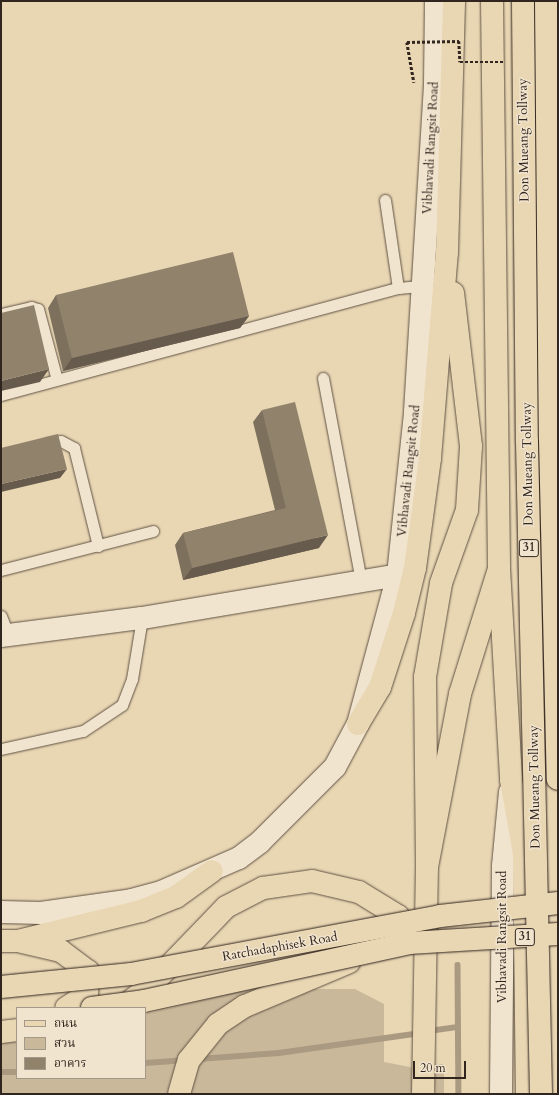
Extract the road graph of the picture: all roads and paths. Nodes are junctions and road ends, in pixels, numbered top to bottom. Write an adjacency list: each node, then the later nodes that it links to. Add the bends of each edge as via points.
1 (436, 1): 10 (main road, Vibhavadi Rangsit Road, via 435,84)
2 (454, 1): 9 (main road)
3 (492, 1): 19 (main road, Vibhavadi Rangsit Road / 31)
4 (522, 1): 49 (main road, Don Mueang Tollway / 31, bridge, via 527,450)
5 (546, 1): 27 (main road, Don Mueang Tollway / 31, bridge, via 550,440)
6 (513, 62): 7 (path, bridge, via 460,62 459,41 407,42)
7 (414, 84)
8 (385, 200): 11 (lane)
9 (447, 253): 25 (main road, via 430,458 415,568 380,687); 29 (main road, via 468,400 470,446 467,510 441,583 425,677)
10 (423, 286): 11 (lane); 21 (main road, Vibhavadi Rangsit Road, via 415,412)
11 (398, 288): 14 (lane)
12 (1, 314): 14 (lane, via 31,307 38,309)
13 (323, 378): 22 (lane)
14 (57, 380): 15 (lane)
15 (1, 395)
16 (31, 448): 18 (lane, via 61,441 74,448)
17 (153, 531): 18 (lane)
18 (98, 546): 20 (lane)
19 (499, 569): 28 (main road, Vibhavadi Rangsit Road / 31); 29 (main road, via 460,694)
20 (1, 570)
21 (398, 574): 22 (main road); 25 (main road, Vibhavadi Rangsit Road)
22 (361, 582): 23 (main road)
23 (142, 618): 24 (main road); 26 (lane, via 132,679 122,705 83,731)
24 (3, 629)
25 (358, 724): 30 (main road, Vibhavadi Rangsit Road, via 335,767 296,808 260,842)
26 (1, 749)
27 (558, 779)
28 (511, 780): 47 (main road, Vibhavadi Rangsit Road / 31, via 503,866); 48 (main road, Vibhavadi Rangsit Road / 31, via 524,854)
29 (427, 867): 36 (main road)
30 (212, 872): 32 (main road, Vibhavadi Rangsit Road, via 132,900 41,913); 34 (main road, via 176,897 141,911)
31 (558, 903): 37 (main road, Ratchadaphisek Road, bridge, via 440,916 131,974)
32 (1, 912)
33 (558, 934): 35 (main road, Ratchadaphisek Road, bridge)
34 (10, 941): 38 (main road, via 61,951 88,971 87,994)
35 (385, 947): 39 (main road, Ratchadaphisek Road, bridge, via 144,1001); 45 (main road, bridge, via 245,1006 218,1024 189,1060)
36 (427, 960): 40 (main road, via 411,931 380,902 336,885 287,883 263,888 226,907 152,984); 46 (main road)
37 (1, 987)
38 (68, 1007)
39 (99, 1007)
40 (122, 1007)
41 (16, 1017): 42 (main road)
42 (1, 1018)
43 (16, 1030): 44 (main road)
44 (1, 1032)
45 (179, 1094)
46 (423, 1094)
47 (501, 1094)
48 (527, 1094)
49 (541, 1094)

